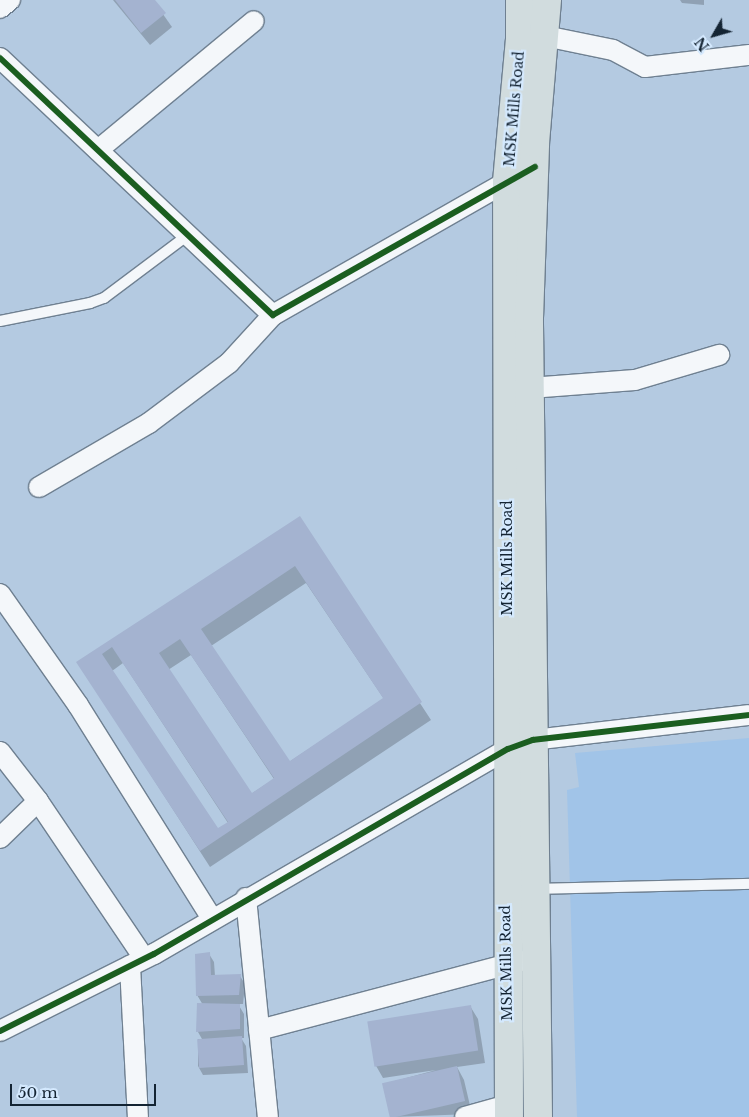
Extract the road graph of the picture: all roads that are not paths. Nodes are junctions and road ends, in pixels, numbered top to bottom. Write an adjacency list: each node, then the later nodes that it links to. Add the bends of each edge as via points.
1 (10, 0): 4 (street)
2 (520, 0): 11 (main road, MSK Mills Road, via 520,39)
3 (546, 0): 6 (main road, MSK Mills Road)
4 (0, 8)
5 (254, 21): 9 (street)
6 (545, 36): 7 (street, via 613,50 645,67); 10 (main road, MSK Mills Road)
7 (749, 55)
8 (0, 58): 9 (street)
9 (98, 150): 12 (street)
10 (535, 167): 11 (street); 16 (main road, MSK Mills Road)
11 (507, 182): 13 (street); 20 (main road, MSK Mills Road)
12 (188, 235): 13 (street); 14 (lane, via 104,298)
13 (273, 314): 17 (street, via 229,363 165,412 132,436)
14 (0, 321)
15 (719, 354): 16 (street, via 636,380)
16 (530, 388): 20 (main road, MSK Mills Road)
17 (39, 487)
18 (0, 594): 27 (street, via 78,705)
19 (749, 715): 20 (street)
20 (521, 744): 25 (main road, MSK Mills Road); 26 (street); 30 (main road, MSK Mills Road)
21 (0, 752): 22 (street)
22 (38, 801): 23 (street); 29 (street)
23 (0, 838)
24 (749, 884): 25 (lane)
25 (535, 889): 28 (main road, MSK Mills Road)
26 (246, 898): 27 (street); 31 (street)
27 (212, 919): 29 (street)
28 (536, 957): 30 (street); 37 (main road, MSK Mills Road)
29 (137, 962): 32 (street); 34 (street)
30 (506, 964): 31 (street); 33 (main road, MSK Mills Road)
31 (259, 1030): 35 (street)
32 (0, 1031)
33 (509, 1111): 36 (street)
34 (138, 1117)
35 (268, 1117)
36 (465, 1117)
37 (538, 1117)

